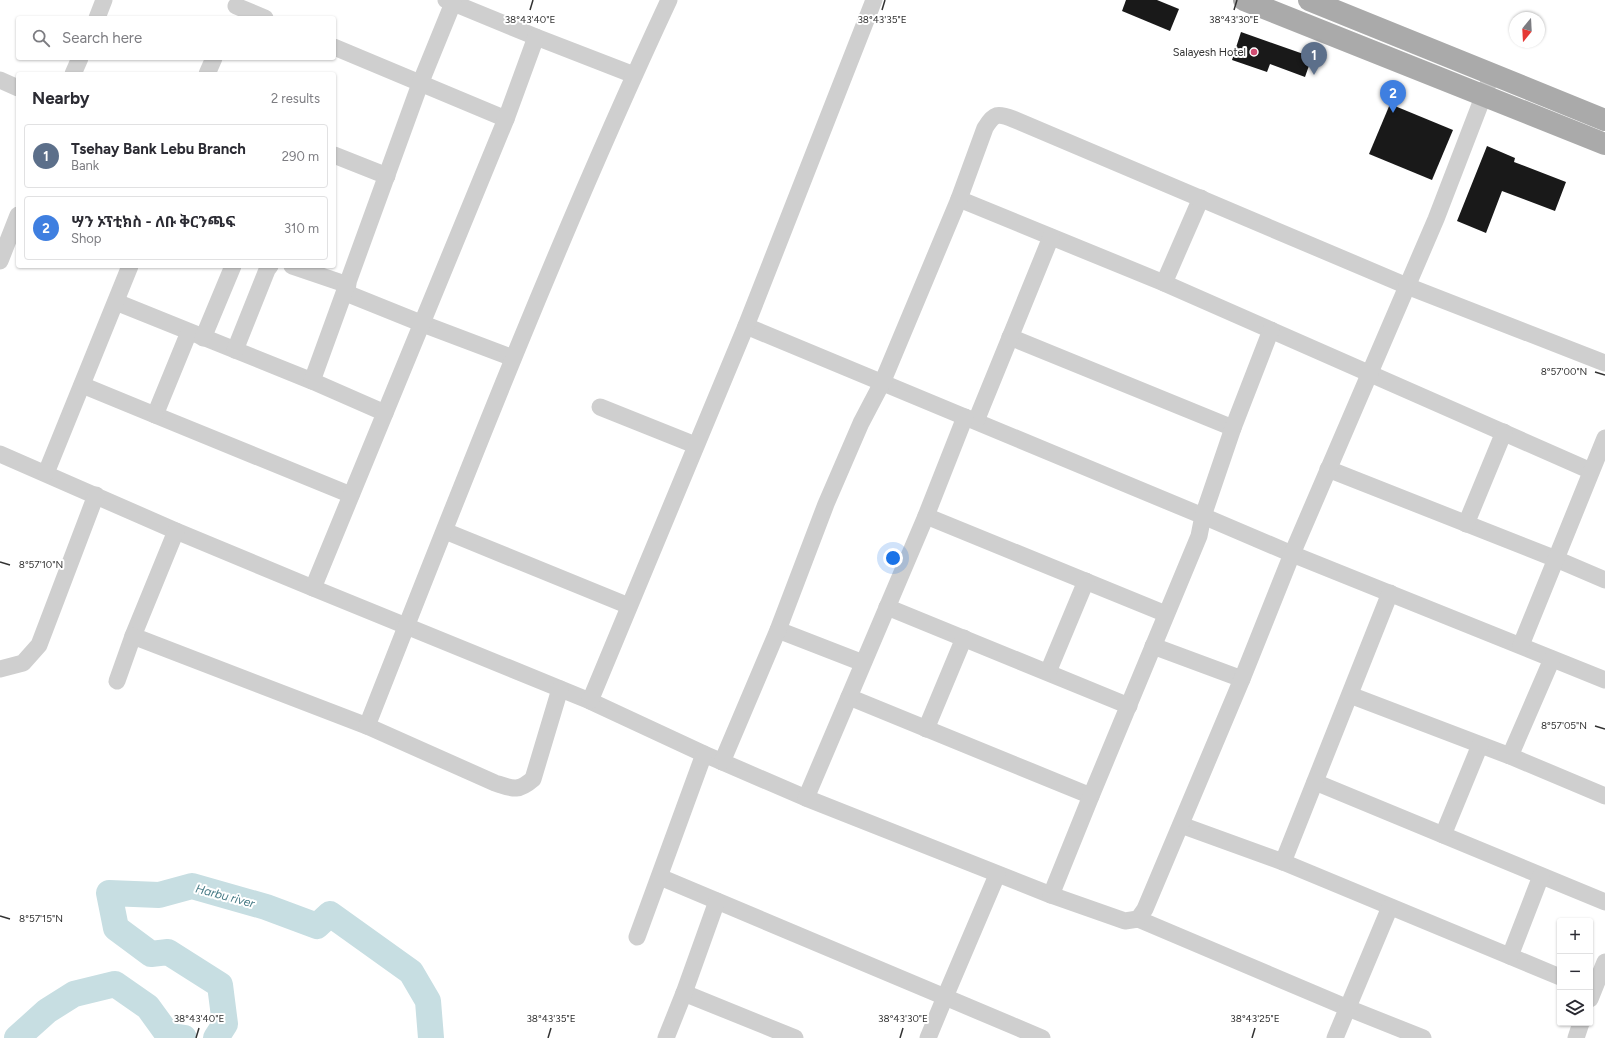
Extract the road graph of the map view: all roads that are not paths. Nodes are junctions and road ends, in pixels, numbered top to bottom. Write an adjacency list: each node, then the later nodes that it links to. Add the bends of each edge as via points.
1 (104, 0): 9 (street)
2 (669, 0): 18 (street)
3 (874, 0): 42 (street)
4 (1244, 0): 22 (main road)
5 (1309, 0): 7 (main road)
6 (449, 2): 11 (street); 20 (street)
7 (1332, 4): 17 (main road)
8 (235, 8): 10 (street)
9 (98, 16)
10 (259, 16)
11 (536, 37): 18 (street); 23 (street)
12 (336, 48): 20 (street)
13 (79, 60): 15 (street)
14 (213, 60): 16 (street)
15 (74, 72)
16 (208, 72)
17 (1492, 74): 22 (street); 24 (main road)
18 (634, 75): 47 (street)
19 (0, 80): 21 (street)
20 (420, 84): 23 (street); 27 (street)
21 (16, 87)
22 (1484, 94): 25 (main road); 38 (street)
23 (506, 119): 41 (street)
24 (1605, 120)
25 (1605, 144)
26 (336, 156): 27 (street)
27 (387, 176): 39 (street)
28 (1200, 198): 29 (street, via 1013,119 996,115 985,128); 37 (street); 38 (street)
29 (959, 199): 31 (street); 51 (street)
30 (16, 220): 32 (street)
31 (1051, 237): 37 (street); 45 (street)
32 (0, 261)
33 (129, 268): 40 (street)
34 (232, 268): 44 (street)
35 (268, 268): 46 (street)
36 (297, 268): 39 (street)
37 (1164, 283): 43 (street)
38 (1407, 286): 48 (street); 49 (street)
39 (347, 289): 41 (street); 50 (street)
40 (116, 302): 44 (street); 52 (street)
41 (423, 324): 47 (street); 54 (street)
42 (746, 326): 51 (street); 60 (street)
43 (1271, 330): 49 (street); 57 (street)
44 (196, 335): 46 (street); 55 (street)
45 (1010, 337): 56 (street); 57 (street)
46 (235, 350): 50 (street)
47 (514, 358): 71 (street)
48 (1605, 363)
49 (1370, 373): 58 (street); 62 (street)
50 (312, 382): 54 (street)
51 (882, 383): 56 (street); 82 (street, via 861,423 826,504)
52 (82, 385): 55 (street); 64 (street)
53 (600, 407): 60 (street)
54 (385, 413): 65 (street)
55 (155, 415): 65 (street)
56 (971, 419): 67 (street); 68 (street)
57 (1233, 428): 68 (street)
58 (1504, 432): 63 (street); 69 (street)
59 (1605, 438): 63 (street)
60 (695, 445): 78 (street)
61 (0, 454): 64 (street)
62 (1328, 469): 69 (street); 72 (street)
63 (1591, 471): 73 (street)
64 (46, 474): 66 (street)
65 (352, 495): 76 (street)
66 (96, 496): 70 (street); 89 (street, via 39,645 23,663)
67 (926, 516): 75 (street); 79 (street)
68 (1202, 516): 72 (street); 80 (street, via 1199,536)
69 (1466, 524): 73 (street)
70 (176, 531): 76 (street); 83 (street)
71 (445, 531): 78 (street); 81 (street)
72 (1292, 554): 77 (street); 91 (street)
73 (1556, 559): 74 (street); 85 (street)
74 (1605, 580)
75 (1086, 581): 80 (street); 90 (street)
76 (313, 588): 81 (street)
77 (1390, 593): 85 (street); 95 (street)
78 (629, 606): 97 (street)
79 (887, 607): 84 (street); 88 (street)
80 (1166, 614): 86 (street)
81 (406, 626): 94 (street); 99 (street)
82 (778, 630): 88 (street); 104 (street)
83 (133, 636): 93 (street); 99 (street)
84 (964, 638): 90 (street); 100 (street)
85 (1521, 645): 87 (street)
86 (1153, 646): 91 (street); 98 (street)
87 (1552, 659): 92 (street); 103 (street)
88 (863, 663): 96 (street)
89 (0, 669)
90 (1048, 672): 98 (street)
91 (1242, 679): 109 (street)
92 (1605, 680)
93 (117, 681)
94 (560, 689): 97 (street); 99 (street, via 533,779 523,787 511,788 495,783)
95 (1350, 695): 101 (street); 105 (street)
96 (849, 697): 100 (street); 108 (street)
97 (590, 701): 102 (street)
98 (1129, 706): 106 (street)
99 (367, 726)
100 (926, 729): 106 (street)
101 (1480, 745): 103 (street); 110 (street)
102 (704, 754): 104 (street); 114 (street)
103 (1510, 756): 107 (street)
104 (722, 762): 108 (street)
105 (1315, 782): 110 (street); 111 (street)
106 (1091, 796): 115 (street)
107 (1605, 796)
108 (806, 798): 112 (street)
109 (1181, 825): 111 (street); 119 (street, via 1145,909)
110 (1443, 835): 113 (street)
111 (1283, 862): 118 (street)
112 (997, 875): 115 (street); 126 (street)
113 (1541, 876): 117 (street); 121 (street)
114 (660, 877): 116 (street); 120 (street)
115 (1051, 895): 119 (street, via 1125,921)
116 (717, 901): 125 (street); 126 (street)
117 (1605, 902)
118 (1390, 907): 121 (street); 127 (street)
119 (1138, 919): 127 (street)
120 (637, 937)
121 (1510, 956): 123 (street)
122 (1605, 962): 124 (street)
123 (1557, 976)
124 (1592, 990)
125 (684, 993): 129 (street); 130 (street)
126 (945, 997): 131 (street); 132 (street)
127 (1348, 1008): 133 (street); 134 (street)
128 (1580, 1026): 135 (street)
129 (666, 1038)
130 (795, 1038)
131 (928, 1038)
132 (1039, 1038)
133 (1335, 1038)
134 (1423, 1038)
135 (1576, 1038)

